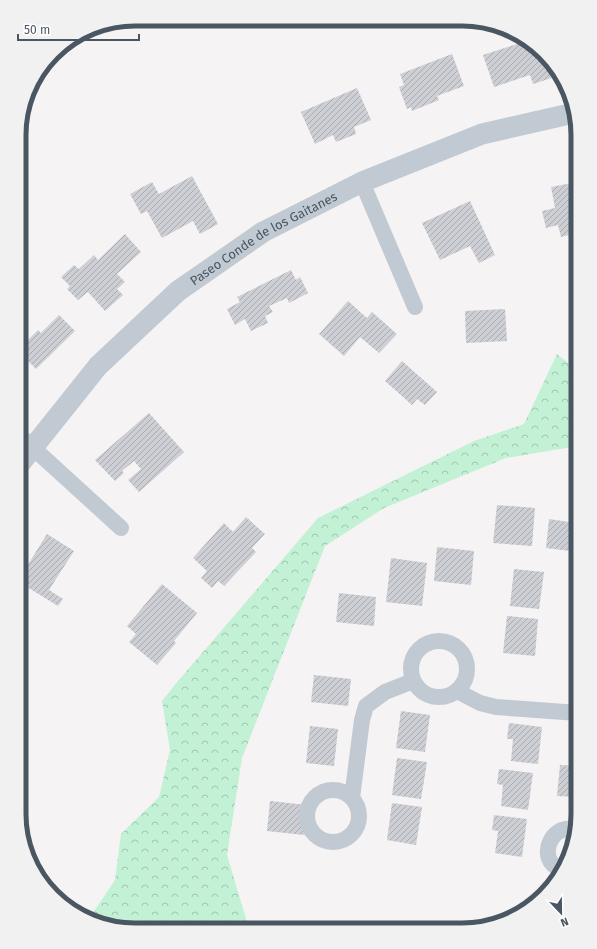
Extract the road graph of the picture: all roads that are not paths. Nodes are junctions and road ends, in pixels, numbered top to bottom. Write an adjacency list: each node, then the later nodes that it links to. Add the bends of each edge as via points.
1 (569, 114): 2 (street, Paseo Conde de los Gaitanes, via 482,134)
2 (362, 182): 3 (street); 4 (street, Paseo Conde de los Gaitanes, via 263,232 178,290 98,366)
3 (415, 307)
4 (26, 442): 5 (street)
5 (121, 528)
6 (413, 681): 7 (street, via 417,688 436,698); 7 (street, via 410,667 414,656 426,644 442,640 461,651 467,661 468,672 464,683); 9 (street, via 385,692 366,706)
7 (457, 691): 8 (street, via 480,703 496,707)
8 (571, 712)
9 (352, 798)
10 (570, 829): 11 (street, via 556,833 547,847 551,862)
11 (557, 867)

